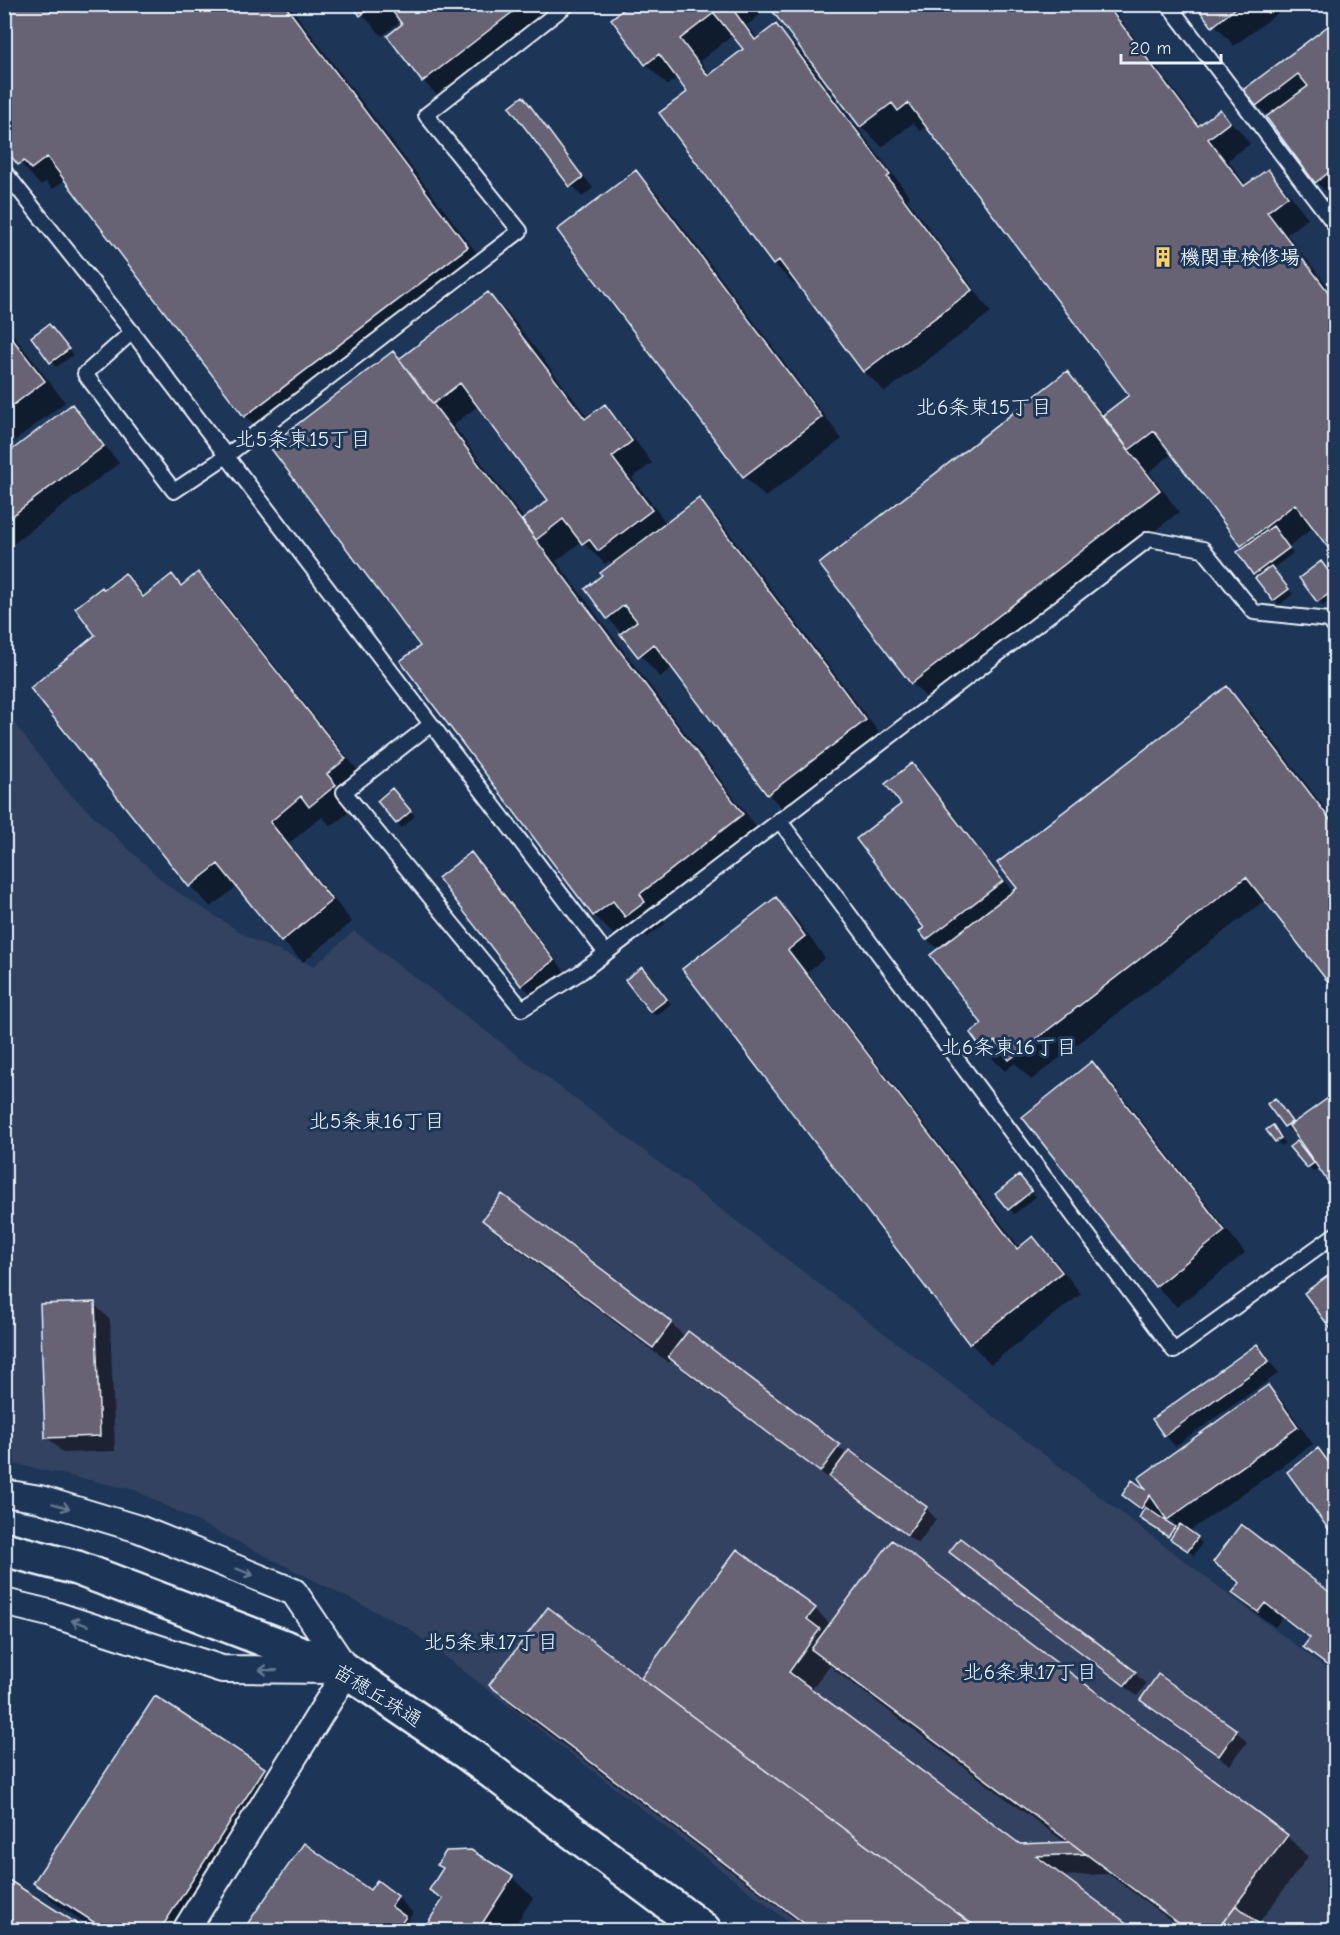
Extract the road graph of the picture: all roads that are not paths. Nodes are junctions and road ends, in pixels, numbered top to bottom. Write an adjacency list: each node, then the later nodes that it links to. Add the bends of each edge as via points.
1 (568, 4): 6 (lane, via 426,115 520,231)
2 (1168, 4): 4 (lane)
3 (4, 171): 5 (lane)
4 (1335, 226)
5 (132, 332): 6 (lane); 6 (lane, via 85,374 174,491)
6 (225, 457): 8 (lane)
7 (1335, 629): 9 (lane, via 1329,621 1254,612 1203,549 1149,538)
8 (430, 724): 10 (lane); 10 (lane, via 344,792 522,1009)
9 (779, 820): 10 (lane); 11 (lane, via 1174,1351)
10 (605, 952)
11 (1335, 1234)
12 (4, 1492): 15 (street, one-way to 15, via 138,1529 294,1592)
13 (4, 1549): 15 (street, 苗穂丘珠通, via 77,1568)
14 (4, 1602): 15 (street, one-way to 14, via 222,1669 50,1612)
15 (347, 1671): 16 (street); 17 (street, 苗穂丘珠通, via 467,1753)
16 (186, 1930)
17 (704, 1930)

